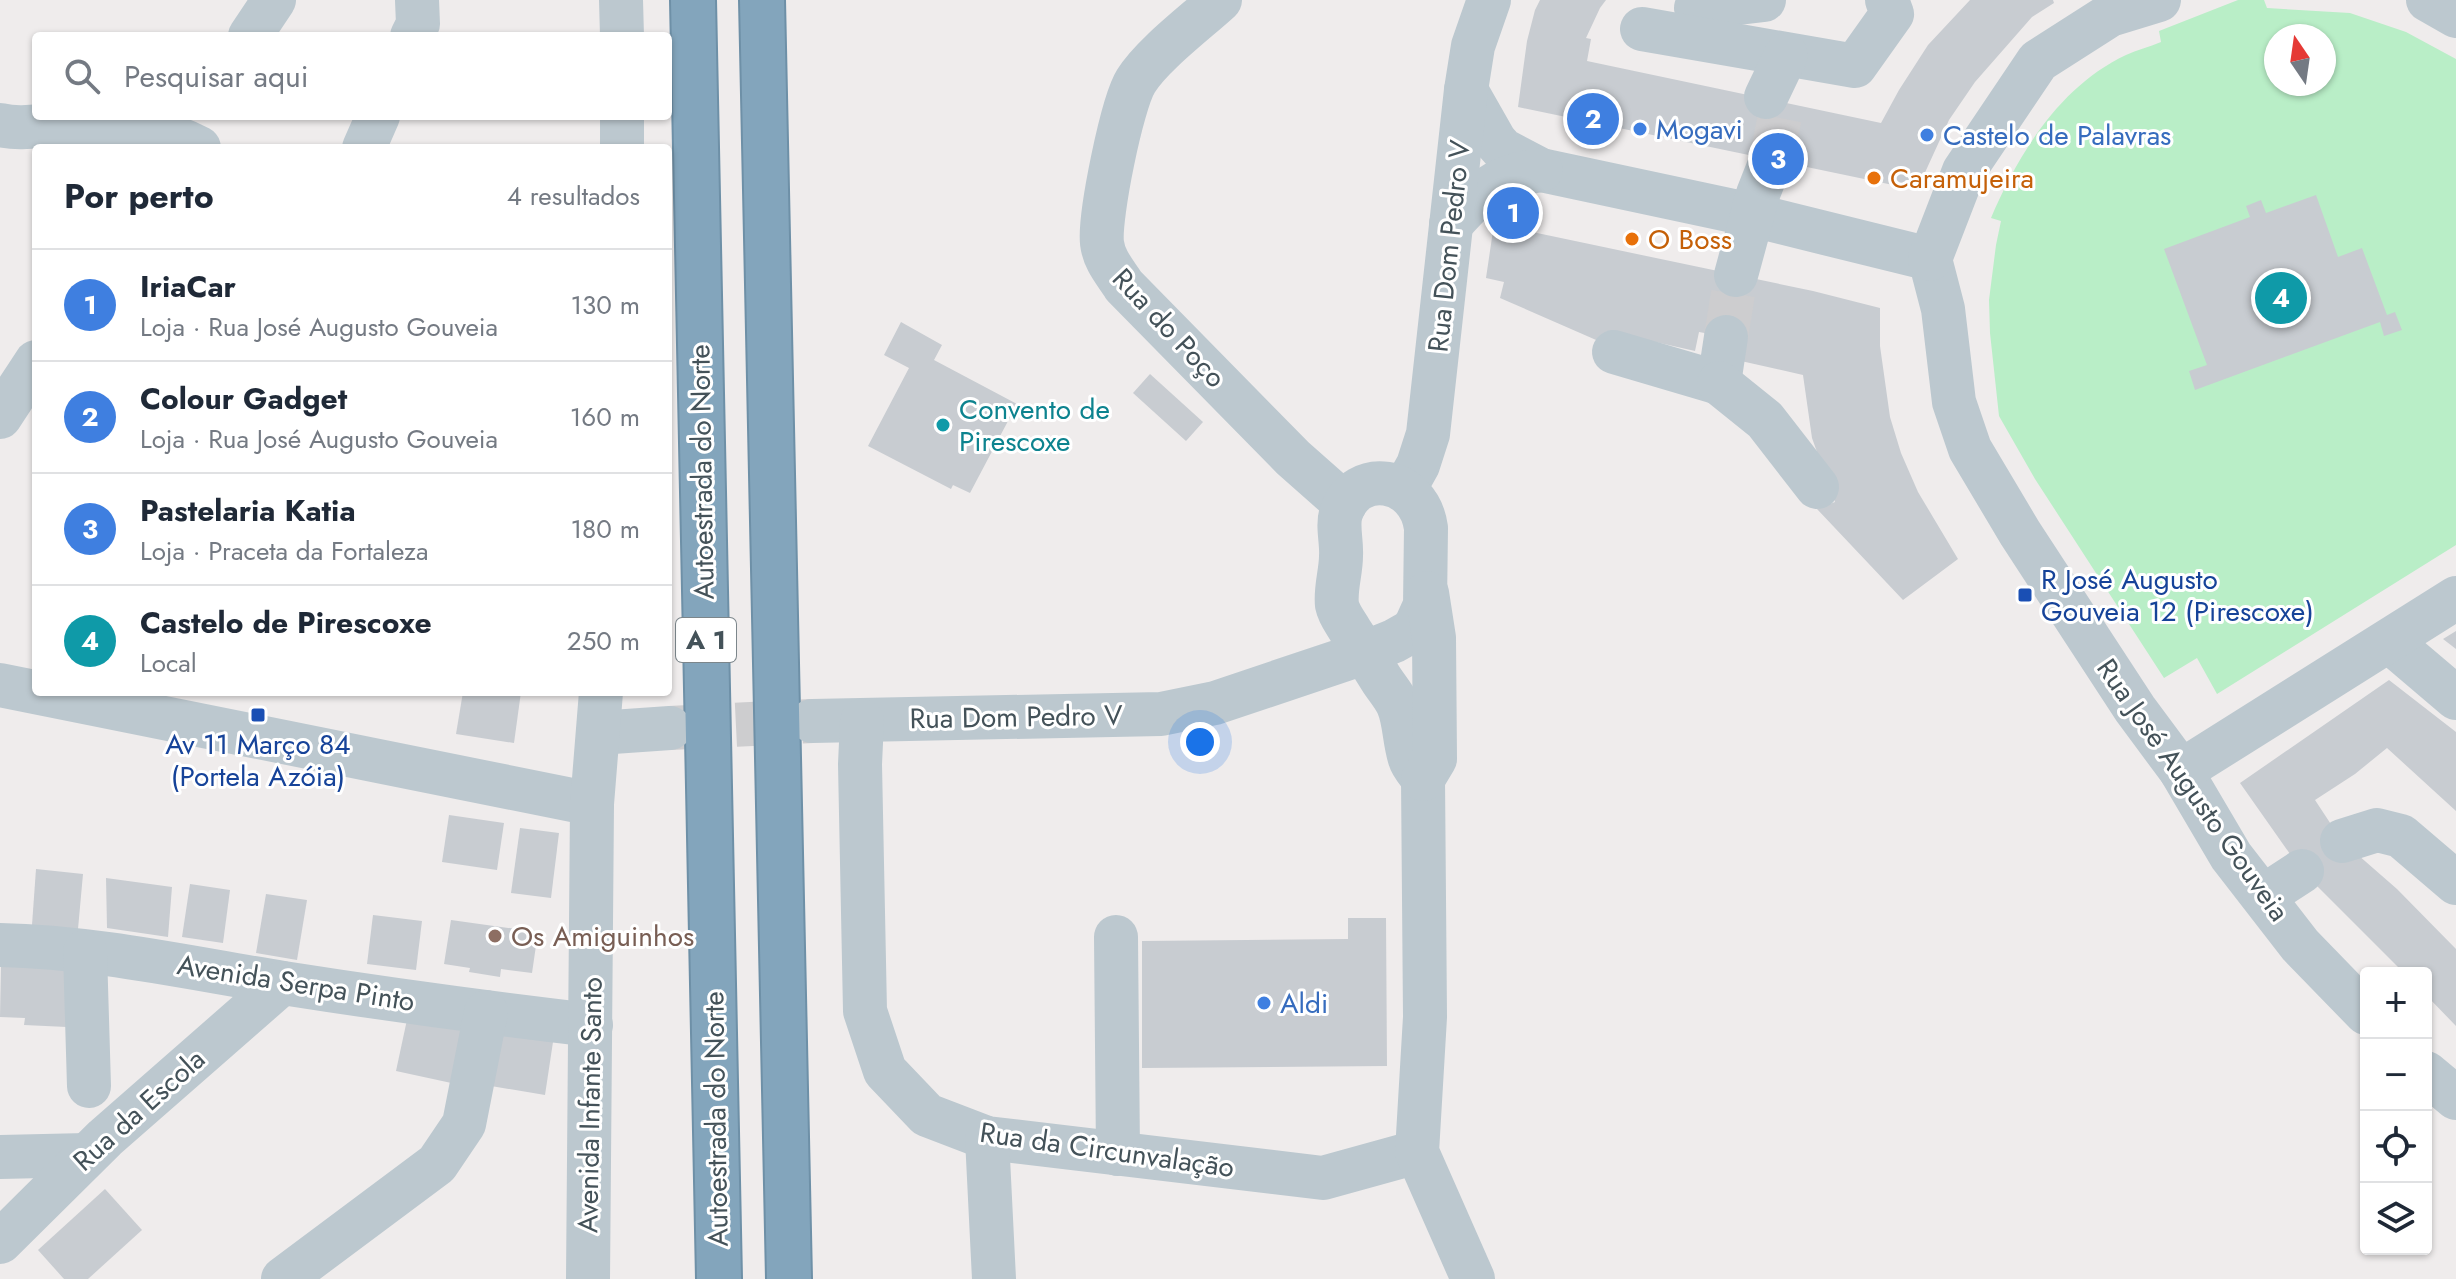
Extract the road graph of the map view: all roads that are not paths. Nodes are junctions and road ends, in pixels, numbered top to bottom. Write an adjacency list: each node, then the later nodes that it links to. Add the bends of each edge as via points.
1 (274, 0): 15 (street)
2 (417, 0): 16 (street)
3 (621, 0): 17 (street)
4 (693, 0): 79 (highway, Autoestrada do Norte / A 1)
5 (762, 0): 80 (highway, A 1)
6 (1220, 0): 39 (street, Rua do Poço, via 1146,68 1129,95 1104,210 1102,244 1124,286)
7 (1489, 0): 19 (street, Rua Dom Pedro V, via 1473,46)
8 (1764, 0): 12 (street)
9 (1887, 0): 18 (street, via 1892,14 1855,66)
10 (2159, 0): 30 (street, via 2110,15 2038,61 1964,171)
11 (2428, 0): 13 (street)
12 (1696, 8)
13 (2456, 16)
14 (1642, 29): 18 (street)
15 (253, 32)
16 (414, 32)
17 (622, 32)
18 (1786, 55): 20 (street)
19 (1466, 90): 27 (street, via 1503,150); 29 (street, Rua Dom Pedro V)
20 (1774, 99)
21 (376, 120): 25 (street)
22 (622, 120): 26 (street)
23 (0, 125): 24 (street, via 126,125)
24 (188, 138)
25 (366, 144)
26 (622, 144)
27 (1541, 170): 28 (street); 29 (street, via 1492,185)
28 (1759, 182): 30 (street); 31 (street)
29 (1451, 224): 38 (street, Rua Dom Pedro V, via 1428,434)
30 (1930, 259): 54 (street, Rua José Augusto Gouveia, via 1943,309 1954,402 1970,449 2135,709)
31 (1736, 275)
32 (1726, 337): 35 (street)
33 (1614, 352): 35 (street)
34 (32, 368): 36 (street)
35 (1719, 383): 37 (street, via 1765,420)
36 (0, 417)
37 (1817, 487)
38 (1404, 490): 39 (street, via 1378,484 1359,490); 41 (street, Rua Dom Pedro V, via 1424,516)
39 (1345, 504): 40 (street, Rua Dom Pedro V, via 1339,525)
40 (1340, 577): 44 (street, Rua Dom Pedro V, via 1337,603 1343,620); 46 (street, Rua Dom Pedro V, via 1313,639)
41 (1426, 588): 44 (street, Rua Dom Pedro V, via 1416,625); 55 (street, Rua Dom Pedro V, via 1434,638 1435,759)
42 (2456, 598): 43 (street)
43 (2389, 641): 49 (street); 54 (street)
44 (1370, 642): 46 (street, Rua Dom Pedro V); 55 (street, Rua Dom Pedro V, via 1398,705 1411,761)
45 (0, 685): 47 (street)
46 (1263, 685): 52 (street, Rua Dom Pedro V, via 1215,703 1161,714)
47 (32, 691)
48 (55, 696): 56 (street)
49 (2456, 698)
50 (600, 712): 53 (street); 56 (street, Avenida Infante Santo)
51 (812, 721): 52 (street, Rua Dom Pedro V)
52 (862, 721): 71 (street, Rua da Circunvalação, via 865,1011 885,1071 927,1115)
53 (670, 728)
54 (2181, 771): 60 (street, Rua José Augusto Gouveia, via 2231,856)
55 (1423, 779): 72 (street, via 1425,1017)
56 (592, 804): 67 (street, Avenida Infante Santo)
57 (2342, 841): 59 (street, via 2377,830 2401,836)
58 (2302, 871): 60 (street)
59 (2456, 883)
60 (2264, 896): 65 (street, Rua José Augusto Gouveia, via 2300,945)
61 (1116, 937): 73 (street)
62 (0, 945): 63 (street, Avenida Serpa Pinto)
63 (85, 952): 64 (street, Avenida Serpa Pinto); 69 (street)
64 (282, 983): 66 (street, Avenida Serpa Pinto); 74 (street, Rua da Escola)
65 (2360, 1007)
66 (486, 1012): 67 (street, Avenida Serpa Pinto); 78 (street, via 464,1124 437,1164)
67 (591, 1025): 77 (street, Avenida Infante Santo)
68 (2432, 1078): 70 (street)
69 (89, 1086)
70 (2456, 1098)
71 (987, 1138): 73 (street, Rua da Circunvalação); 81 (street)
72 (1417, 1152): 73 (street, Rua da Circunvalação, via 1323,1178); 82 (street)
73 (1118, 1154)
74 (87, 1155): 75 (street); 76 (street, Rua da Escola)
75 (0, 1157)
76 (0, 1242)
77 (584, 1278)
78 (283, 1279)
79 (719, 1279)
80 (789, 1279)
81 (994, 1279)
82 (1473, 1279)

